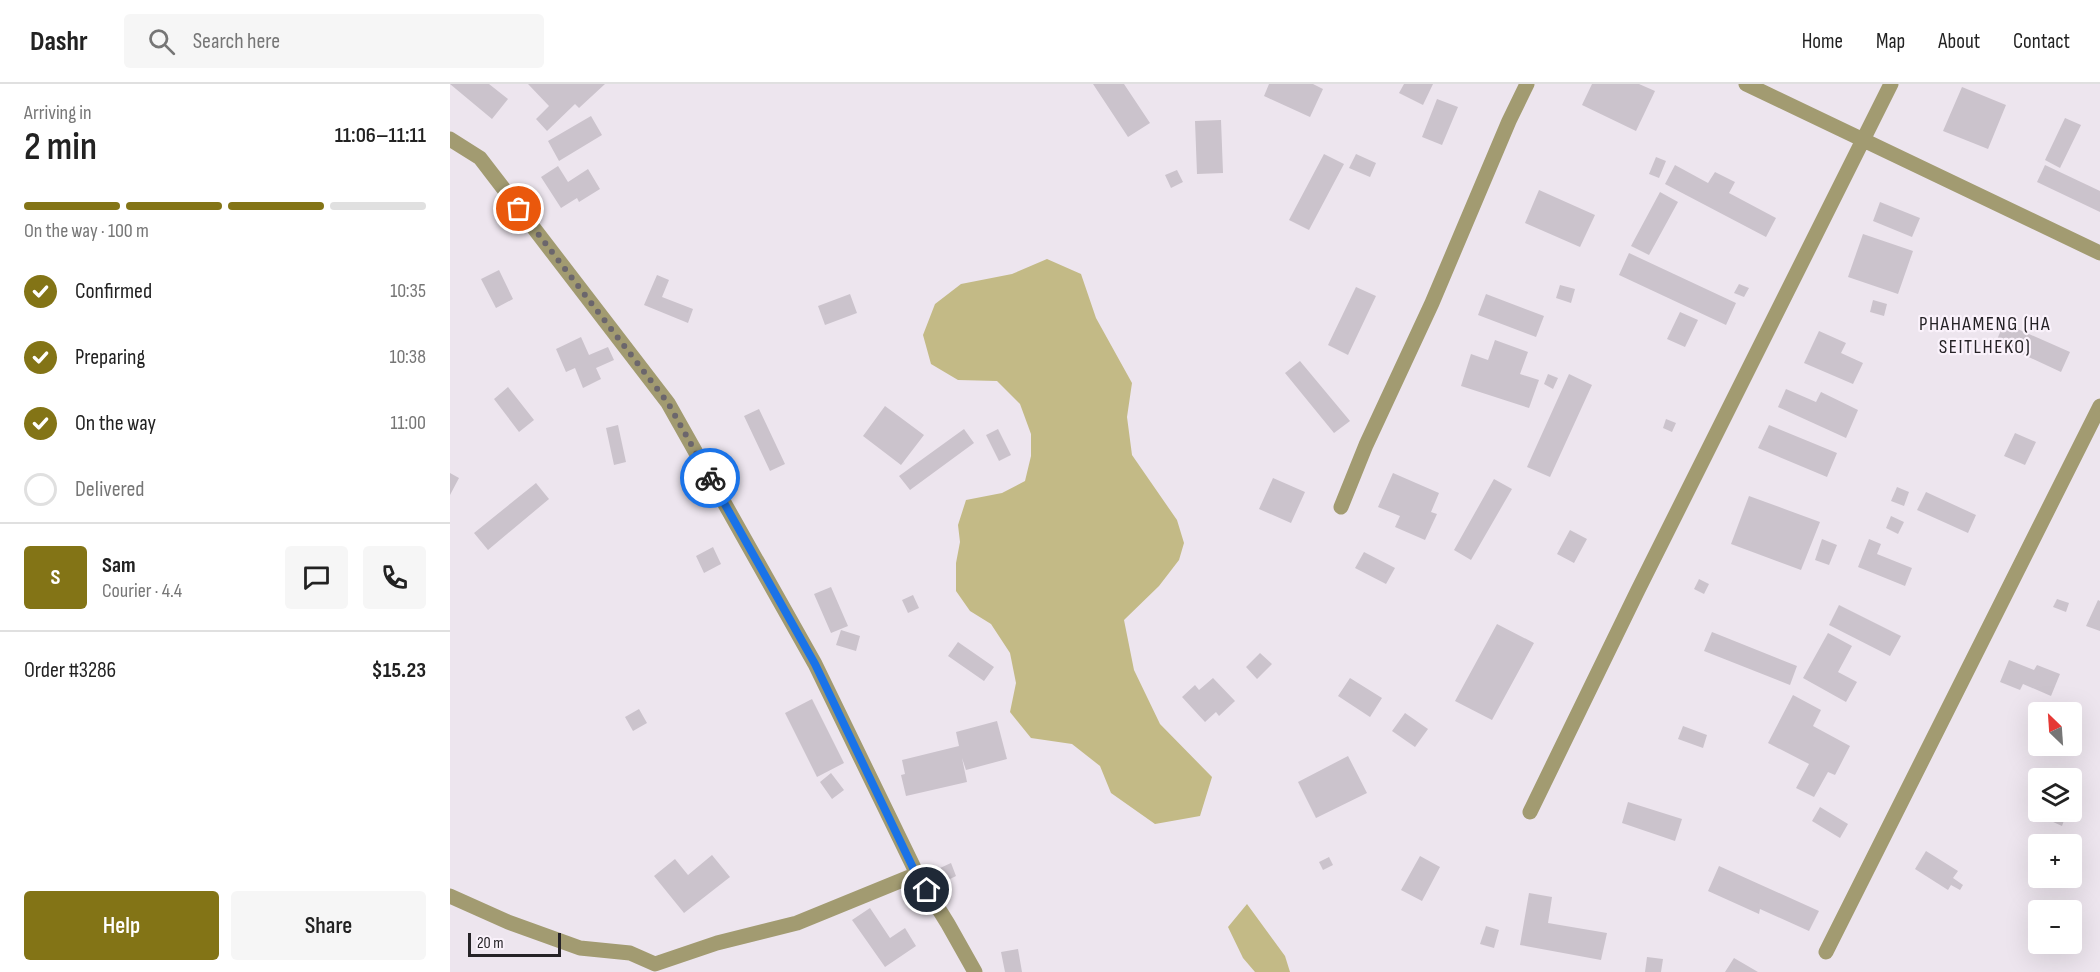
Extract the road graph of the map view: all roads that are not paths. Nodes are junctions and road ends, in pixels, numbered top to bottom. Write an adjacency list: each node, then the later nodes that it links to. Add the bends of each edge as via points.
1 (1527, 84): 8 (street)
2 (1746, 84): 5 (street)
3 (1891, 84): 5 (street)
4 (450, 139): 10 (street, via 480,158 668,403 815,664)
5 (1864, 140): 6 (street); 9 (street)
6 (2100, 253)
7 (2100, 406): 12 (street)
8 (1341, 507)
9 (1530, 812)
10 (916, 874): 13 (street, via 797,923 717,943); 14 (street)
11 (450, 896): 13 (street, via 580,948 630,953)
12 (1826, 952)
13 (654, 968)
14 (975, 972)

